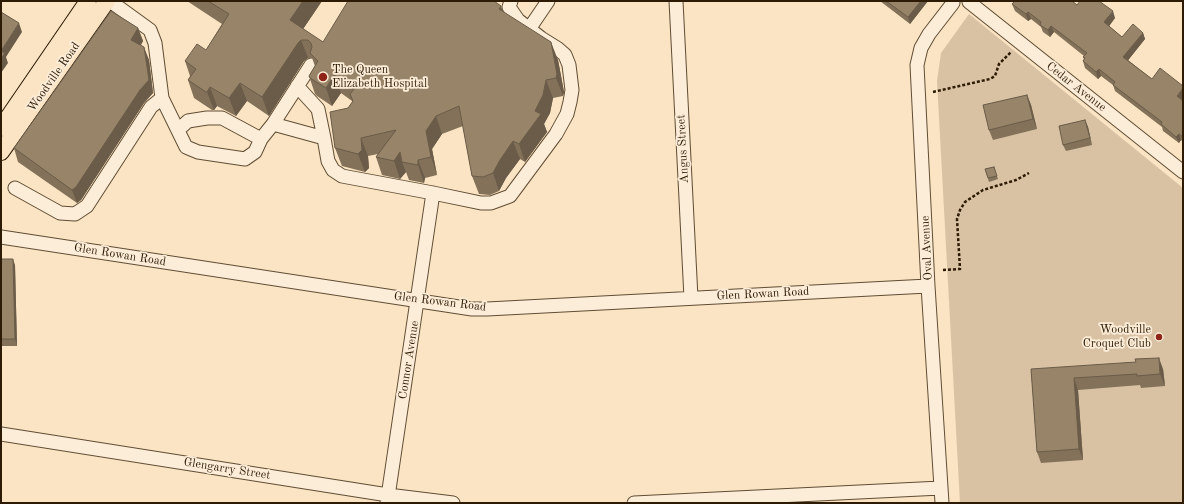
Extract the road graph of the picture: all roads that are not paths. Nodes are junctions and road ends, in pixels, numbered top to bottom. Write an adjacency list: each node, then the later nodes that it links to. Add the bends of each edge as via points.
1 (88, 1): 13 (main road, Woodville Road)
2 (109, 1): 11 (street, via 150,30 155,43); 17 (main road, Woodville Road)
3 (511, 1): 8 (street, via 511,12)
4 (548, 1): 8 (street)
5 (676, 1): 23 (street, Angus Street)
6 (952, 2): 7 (street, via 962,6); 22 (street, Oval Avenue, via 921,48 917,65)
7 (970, 2): 18 (street, Cedar Avenue)
8 (529, 29): 20 (street, via 565,55 569,65 572,90 570,102 567,114 556,134 510,196 502,200 481,203)
9 (311, 65): 10 (street)
10 (296, 86): 12 (street); 15 (street, via 318,109)
11 (162, 98): 14 (street); 19 (street, via 151,107 87,206 75,214 60,213)
12 (273, 124): 15 (street); 16 (street)
13 (1, 128)
14 (178, 130): 16 (street, via 188,121 222,118); 16 (street, via 186,147 198,152 245,159 255,152)
15 (324, 138): 20 (street, via 328,161 333,170 342,176)
16 (261, 140)
17 (1, 152)
18 (1183, 172)
19 (15, 188)
20 (433, 192): 24 (street, Connor Avenue)
21 (2, 238): 24 (street, Glen Rowan Road)
22 (928, 286): 23 (street, Glen Rowan Road); 26 (street, Oval Avenue)
23 (691, 298): 24 (street, Glen Rowan Road, via 487,309)
24 (418, 300): 27 (street, Connor Avenue)
25 (1, 434): 27 (street, Glengarry Street)
26 (941, 488): 29 (street); 30 (street, Oval Avenue)
27 (388, 499): 28 (street, Glengarry Street)
28 (453, 503)
29 (634, 503)
30 (942, 503)

